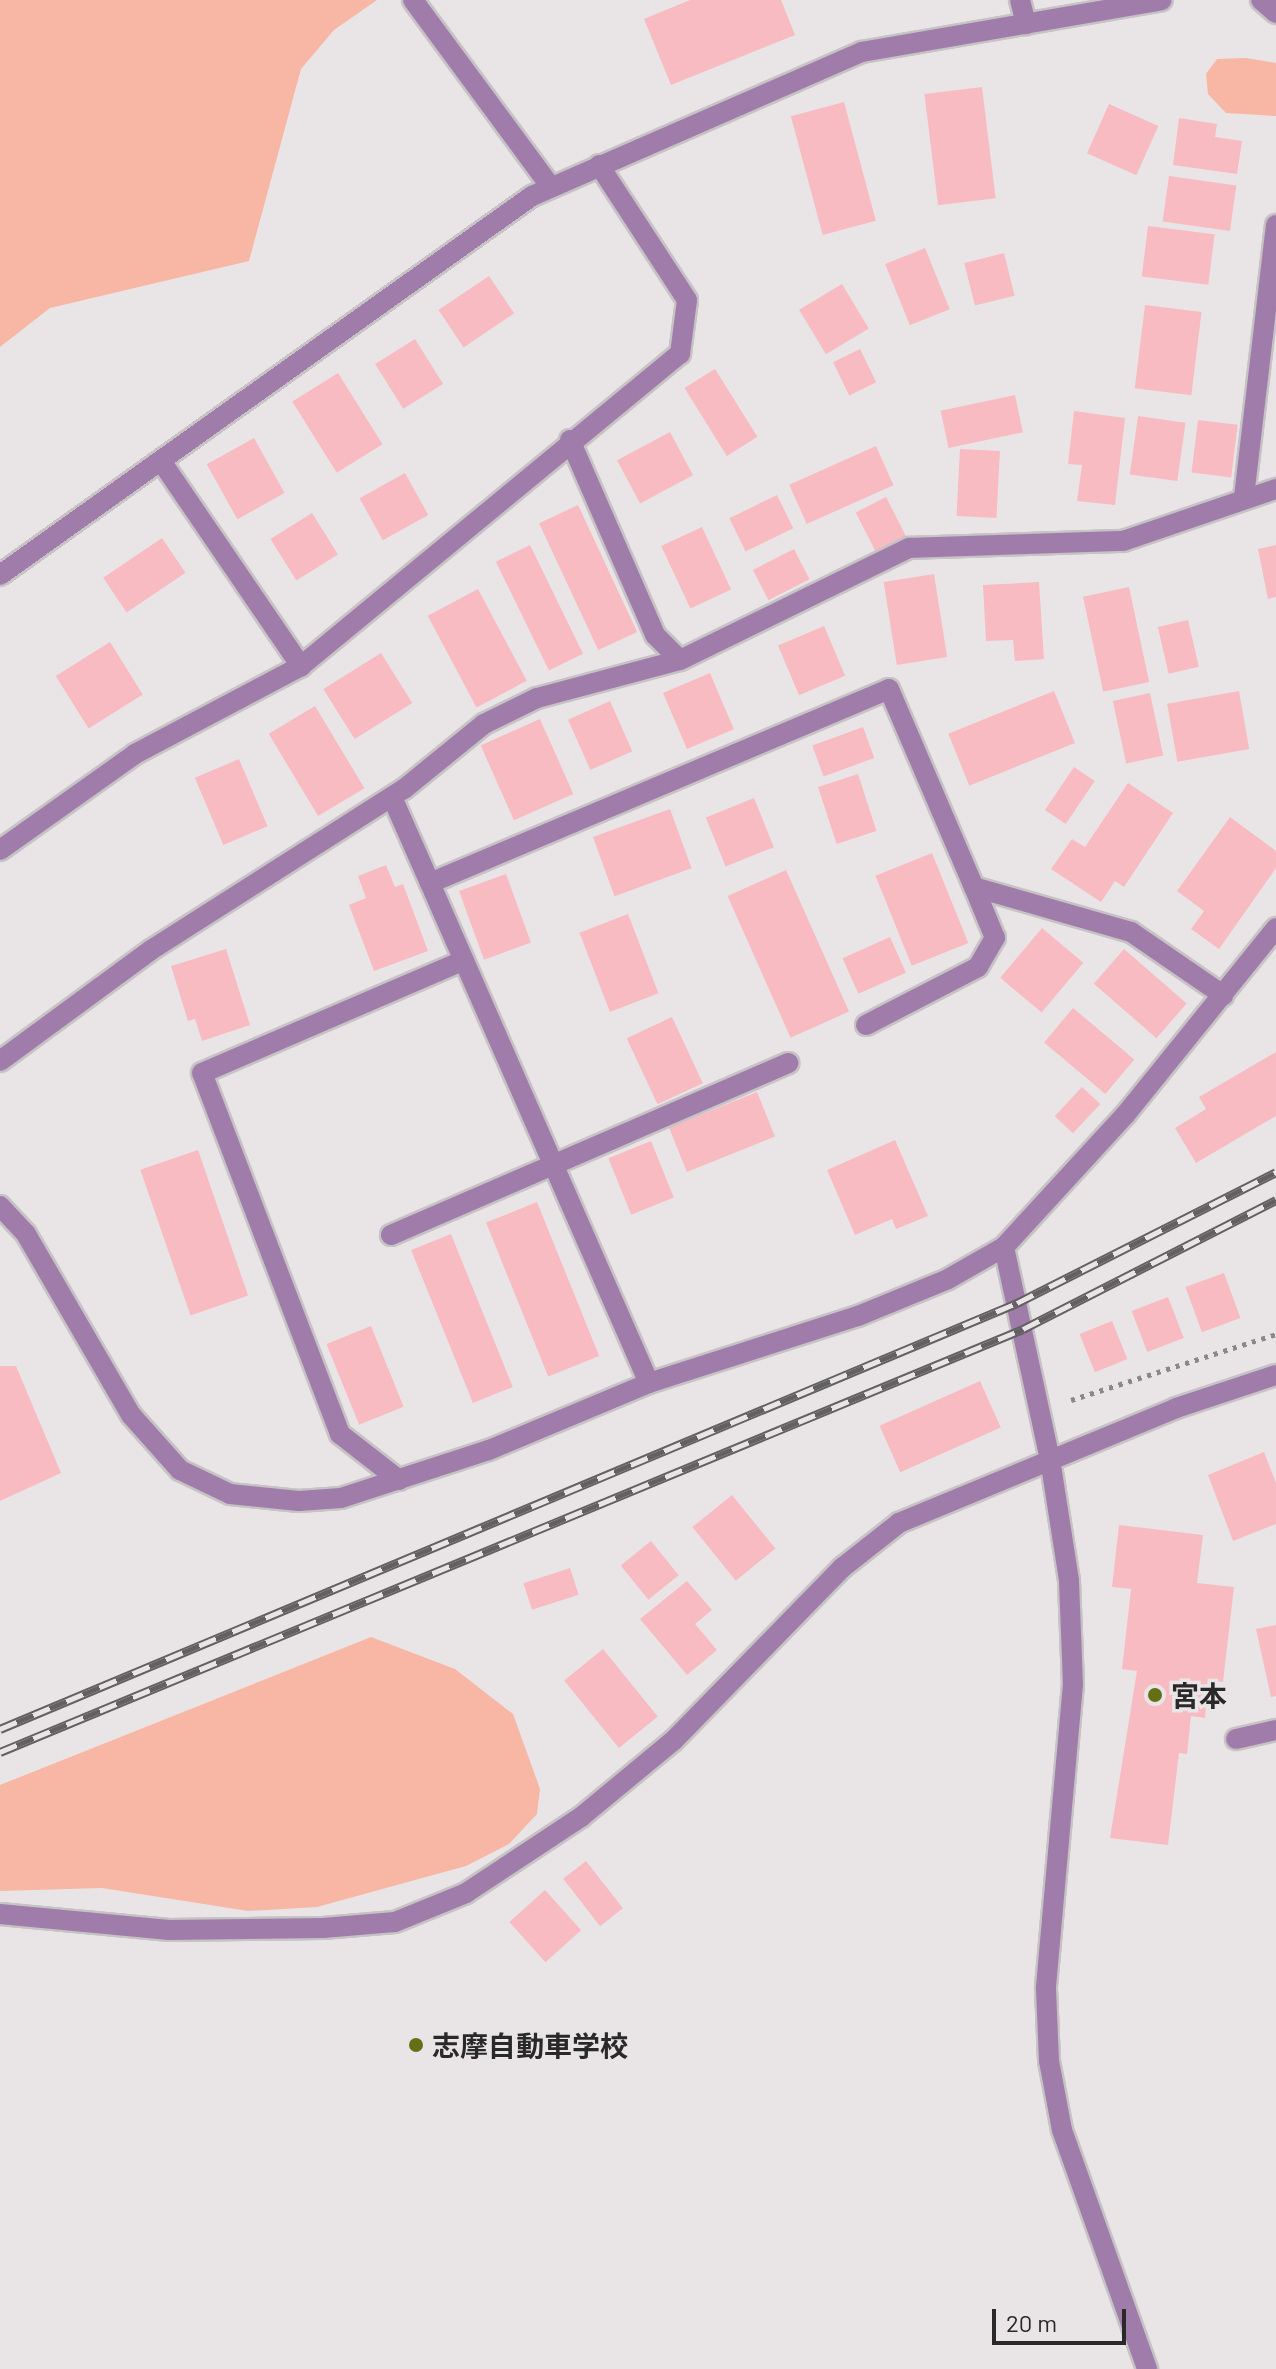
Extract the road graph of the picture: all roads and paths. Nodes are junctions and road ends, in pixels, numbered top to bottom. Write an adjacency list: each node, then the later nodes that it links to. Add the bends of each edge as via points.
1 (413, 0): 8 (street)
2 (1020, 0): 6 (street)
3 (1162, 0): 6 (street)
4 (1261, 0): 5 (street)
5 (1276, 13)
6 (1026, 24): 7 (street, via 862,52)
7 (599, 165): 8 (street); 10 (street, via 687,300 680,354)
8 (551, 187): 11 (street)
9 (1276, 225): 13 (street)
10 (570, 440): 15 (street, via 655,635); 16 (street)
11 (163, 464): 14 (street); 16 (street)
12 (1276, 489): 13 (street)
13 (1244, 497): 15 (street, via 1123,541 909,548)
14 (0, 575)
15 (680, 660): 17 (street, via 537,698 484,724)
16 (301, 666): 18 (street, via 135,754)
17 (392, 797): 19 (street); 25 (street, via 151,950)
18 (0, 850)
19 (430, 883): 20 (street, via 889,689); 22 (street)
20 (974, 887): 23 (street, via 1131,932); 24 (street, via 995,938 978,967)
21 (1276, 928): 23 (street)
22 (464, 960): 27 (street); 36 (street, via 202,1073 340,1434)
23 (1223, 995): 30 (street, via 1126,1114)
24 (866, 1025)
25 (0, 1061)
26 (788, 1063): 27 (street)
27 (557, 1167): 29 (street); 33 (street)
28 (0, 1206): 36 (street, via 26,1234 131,1415 180,1470 230,1494 299,1501 341,1498)
29 (391, 1235)
30 (1004, 1247): 33 (street, via 948,1279 858,1316); 34 (street)
31 (1276, 1334): 34 (path)
32 (1276, 1375): 35 (street)
33 (649, 1383): 36 (street)
34 (1038, 1411): 35 (street)
35 (1050, 1459): 39 (street, via 899,1523 842,1568 673,1741 581,1817 466,1893 395,1922 323,1928 169,1930); 40 (street, via 1069,1581 1073,1684 1046,1989 1049,2061 1062,2130)
36 (399, 1480)
37 (1276, 1730): 38 (street)
38 (1236, 1739)
39 (0, 1914)
40 (1147, 2369)

